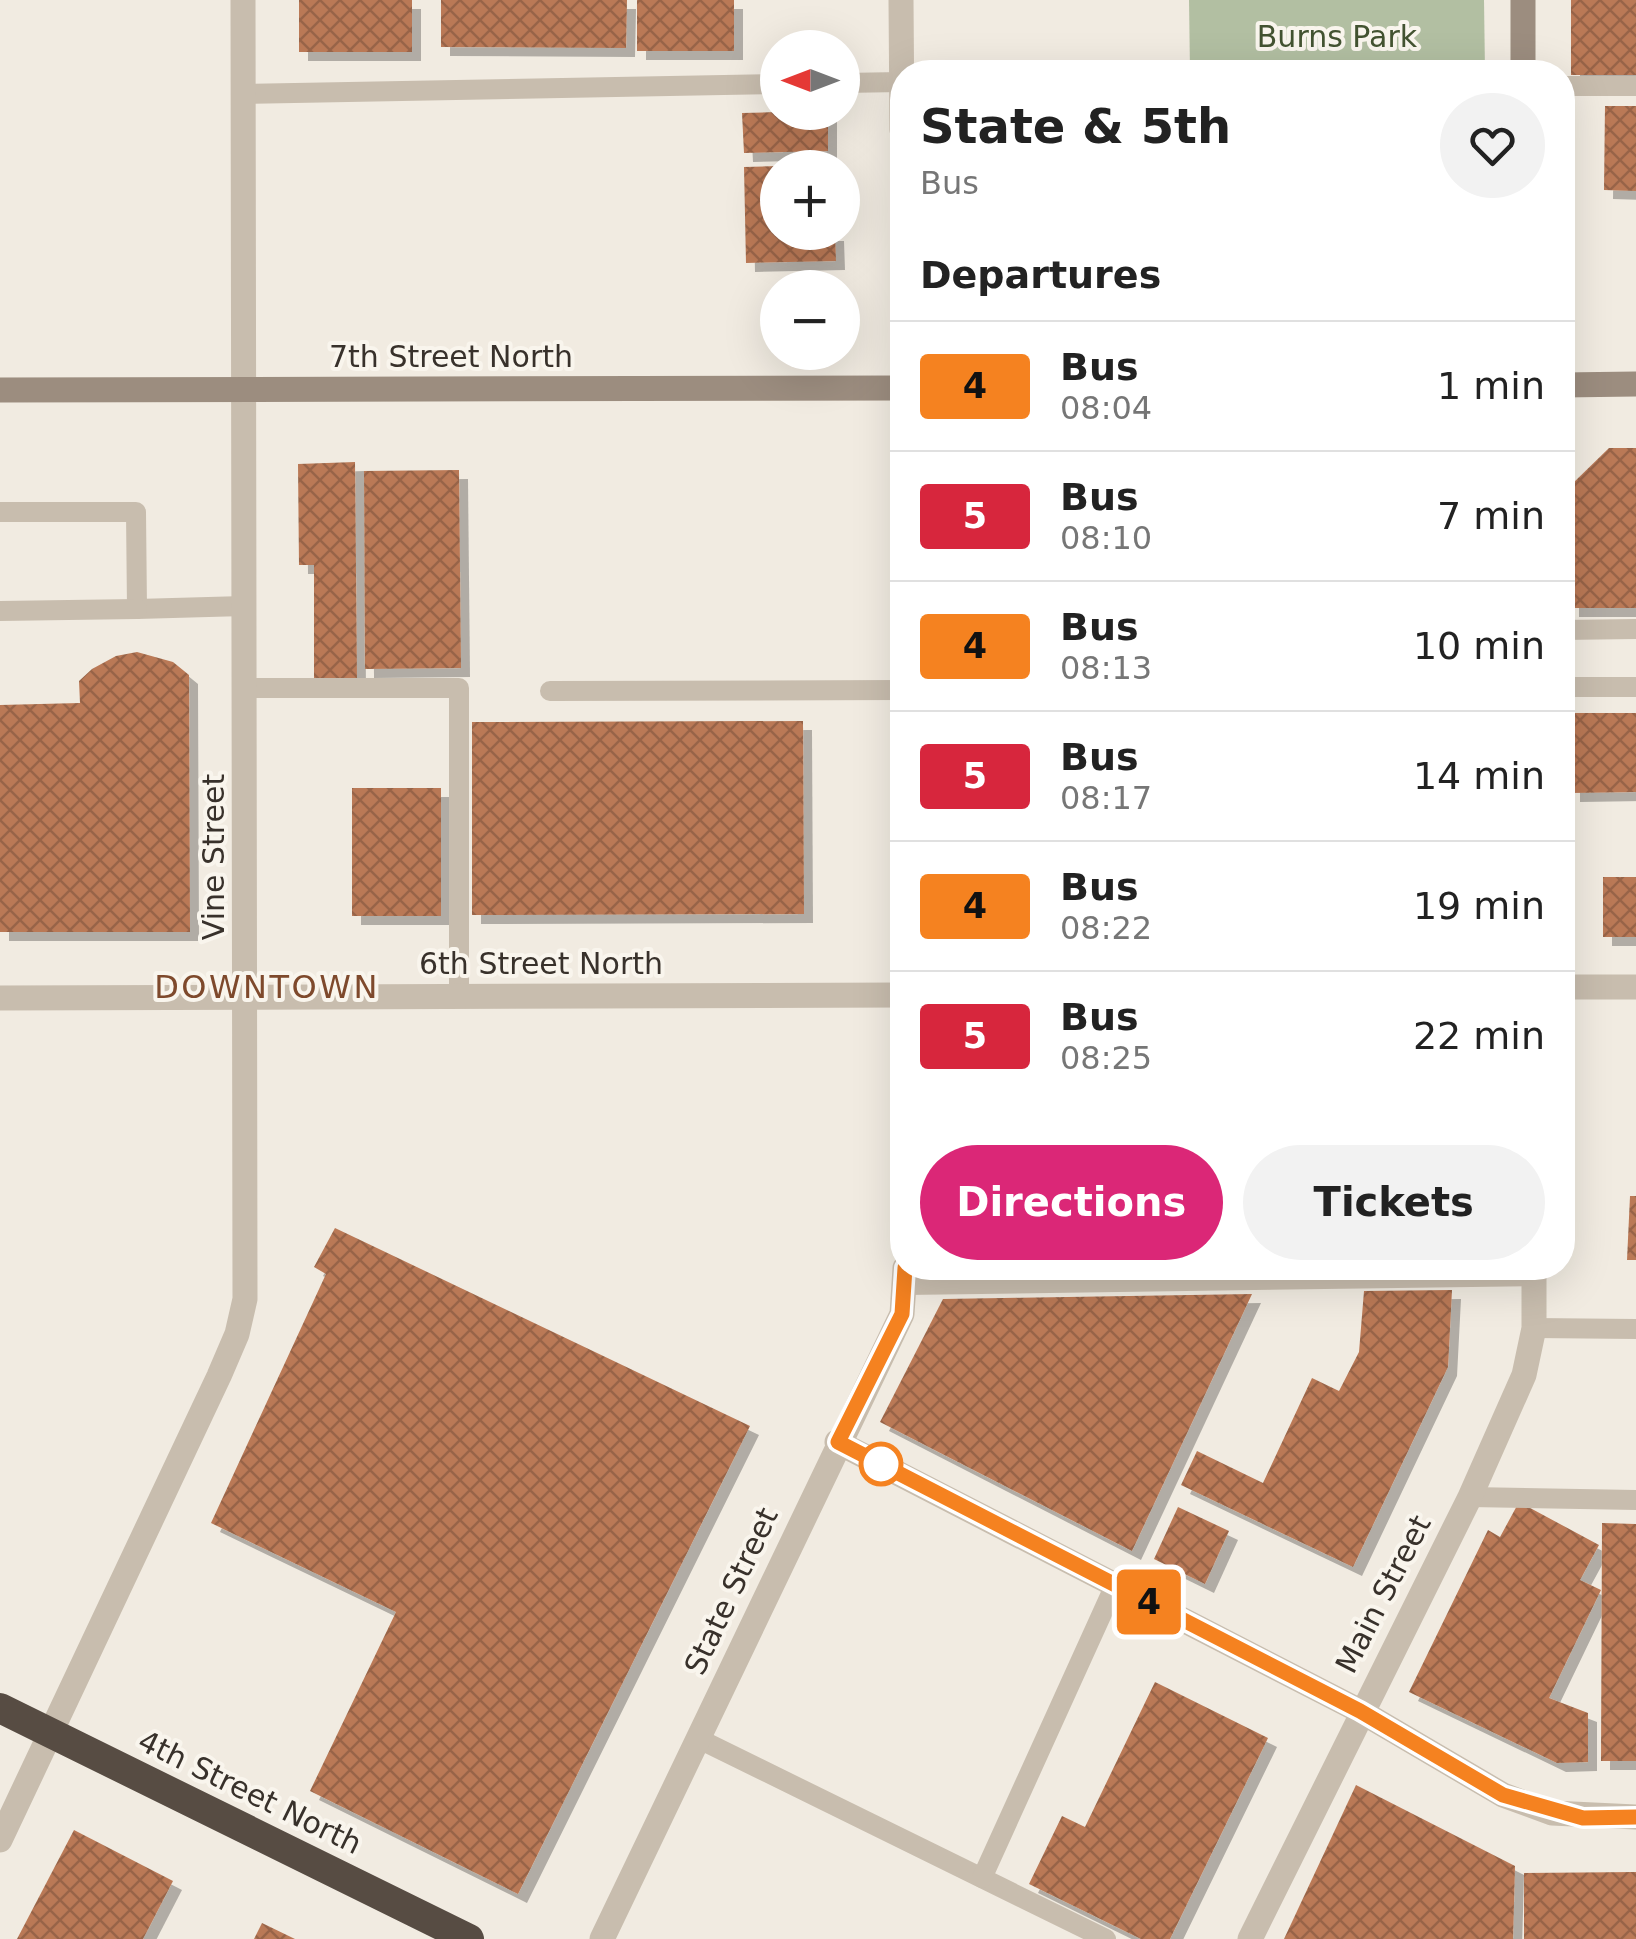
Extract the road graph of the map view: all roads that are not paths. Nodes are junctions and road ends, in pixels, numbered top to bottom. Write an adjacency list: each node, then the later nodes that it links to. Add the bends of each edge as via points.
1 (243, 0): 11 (street, Vine Street)
2 (900, 0): 4 (street)
3 (1523, 0): 5 (main road)
4 (901, 60)
5 (1524, 60)
6 (860, 82): 7 (lane)
7 (890, 82)
8 (760, 84): 11 (lane)
9 (1575, 86): 10 (lane)
10 (1636, 86)
11 (242, 94): 14 (street, Vine Street)
12 (1636, 384): 13 (main road)
13 (1575, 385)
14 (244, 388): 15 (main road, 7th Street North); 16 (main road, 7th Street North); 18 (street, Vine Street)
15 (890, 388)
16 (0, 390)
17 (0, 512): 19 (lane, via 136,512)
18 (244, 606): 19 (lane); 25 (street, Vine Street)
19 (137, 609): 20 (lane)
20 (0, 610)
21 (1636, 628): 22 (lane)
22 (1575, 630)
23 (1575, 687): 24 (lane)
24 (1636, 687)
25 (245, 688): 30 (lane, via 460,688); 32 (street, Vine Street)
26 (890, 690): 27 (lane)
27 (550, 691)
28 (1575, 987): 29 (street)
29 (1636, 987)
30 (459, 994): 31 (street, 6th Street North); 32 (street, 6th Street North)
31 (890, 995)
32 (246, 997): 33 (street, 6th Street North); 44 (street, Vine Street, via 247,1258 237,1334)
33 (0, 998)
34 (905, 1280): 38 (street, State Street, via 902,1314)
35 (1534, 1280): 36 (street, Main Street)
36 (1534, 1328): 37 (lane); 39 (street, Main Street, via 1524,1376)
37 (1636, 1329)
38 (838, 1442): 41 (street); 45 (street, State Street)
39 (1470, 1497): 40 (lane); 43 (street, Main Street)
40 (1636, 1500)
41 (1115, 1585): 43 (street); 48 (lane)
42 (0, 1708): 44 (highway, 4th Street North)
43 (1360, 1711): 46 (street, via 1503,1795 1583,1818); 52 (street, Main Street)
44 (50, 1733): 47 (street, Vine Street); 49 (highway, 4th Street North)
45 (697, 1738): 48 (lane); 50 (street, State Street)
46 (1636, 1817)
47 (0, 1840)
48 (982, 1878): 51 (lane)
49 (469, 1939)
50 (602, 1939)
51 (1106, 1939)
52 (1250, 1939)

